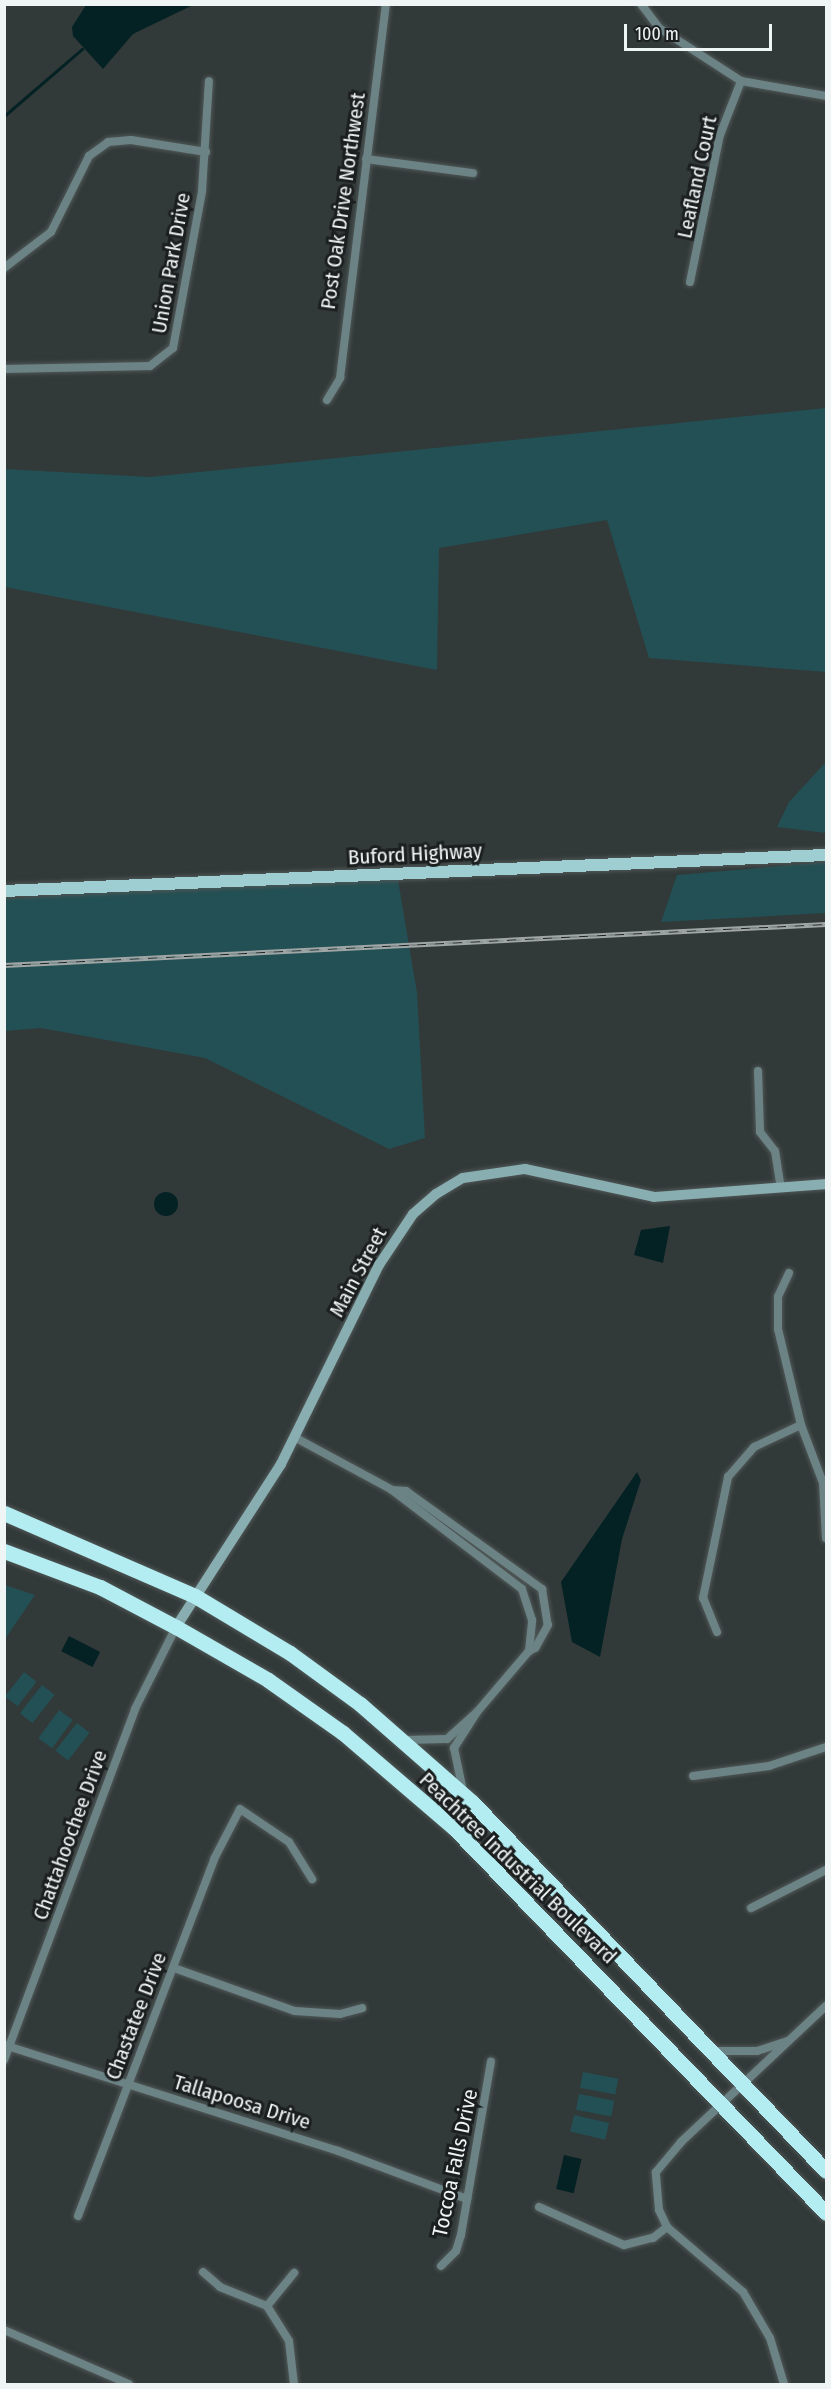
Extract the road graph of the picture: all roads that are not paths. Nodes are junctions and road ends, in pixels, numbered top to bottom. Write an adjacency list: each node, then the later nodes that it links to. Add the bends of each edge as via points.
1 (386, 4): 7 (street, Post Oak Drive Northwest)
2 (641, 4): 4 (street, via 659,28)
3 (209, 81): 6 (street, Union Park Drive)
4 (741, 81): 5 (street); 10 (street, Leafland Court, via 720,135)
5 (826, 96)
6 (206, 152): 9 (street, via 131,140 108,142 90,156 51,232); 11 (street, Union Park Drive, via 177,341 163,359 150,366)
7 (366, 159): 8 (street); 12 (street, Post Oak Drive Northwest, via 340,378)
8 (473, 173)
9 (4, 268)
10 (690, 282)
11 (4, 369)
12 (327, 400)
13 (826, 855): 14 (main road, Buford Highway)
14 (4, 891)
15 (758, 1071): 17 (street, via 760,1132 775,1151)
16 (826, 1184): 17 (street, Main Street)
17 (781, 1188): 20 (street, Main Street, via 654,1197 525,1169 463,1178 413,1214 379,1265)
18 (789, 1273): 19 (street, via 778,1297 778,1329)
19 (801, 1425): 23 (street, via 824,1483); 27 (street, via 754,1447 728,1477 703,1598)
20 (296, 1438): 21 (street); 25 (street, Main Street)
21 (392, 1490): 28 (street, via 522,1589 532,1620); 28 (street, via 406,1491 542,1589 548,1624)
22 (4, 1513): 25 (highway, Peachtree Industrial Boulevard)
23 (826, 1538)
24 (4, 1551): 26 (highway, Peachtree Industrial Boulevard, via 100,1587)
25 (195, 1596): 26 (street, Main Street); 30 (highway, Peachtree Industrial Boulevard, via 290,1653)
26 (176, 1627): 41 (street, Chattahoochee Drive, via 135,1709); 47 (highway, Peachtree Industrial Boulevard, via 268,1680 343,1733 454,1828)
27 (717, 1632)
28 (529, 1651): 29 (street)
29 (477, 1712): 30 (street, via 439,1742); 33 (street, via 454,1748)
30 (399, 1739): 33 (highway, Peachtree Industrial Boulevard)
31 (826, 1747): 32 (street, via 769,1766)
32 (693, 1776)
33 (464, 1795): 42 (highway, Peachtree Industrial Boulevard)
34 (826, 1870): 36 (street)
35 (312, 1879): 37 (street, Chastatee Drive, via 289,1842 240,1809 228,1830)
36 (751, 1908)
37 (174, 1968): 39 (street, via 295,2011 340,2014); 46 (street, Chastatee Drive)
38 (826, 2006): 40 (street)
39 (362, 2008)
40 (788, 2040): 42 (street, via 738,2054); 45 (street)
41 (7, 2046): 43 (street, Chattahoochee Drive); 46 (street, Tallapoosa Drive)
42 (712, 2050): 45 (highway, Peachtree Industrial Boulevard)
43 (4, 2060)
44 (490, 2062): 49 (street, Toccoa Falls Drive)
45 (744, 2085): 47 (street); 48 (highway, Peachtree Industrial Boulevard)
46 (129, 2086): 49 (street, Tallapoosa Drive, via 338,2151); 52 (street, Chastatee Drive)
47 (722, 2104): 51 (highway, Peachtree Industrial Boulevard); 53 (street, via 656,2172 657,2201)
48 (826, 2171)
49 (467, 2199): 54 (street, Toccoa Falls Drive, via 456,2251)
50 (539, 2206): 53 (street, via 624,2245 653,2238)
51 (826, 2213)
52 (78, 2216)
53 (667, 2227): 61 (street, via 743,2292 770,2338)
54 (441, 2266)
55 (203, 2272): 57 (street, via 220,2287)
56 (294, 2273): 57 (street)
57 (267, 2306): 60 (street, via 289,2341)
58 (4, 2330): 59 (street)
59 (129, 2385)
60 (294, 2385)
61 (784, 2385)

